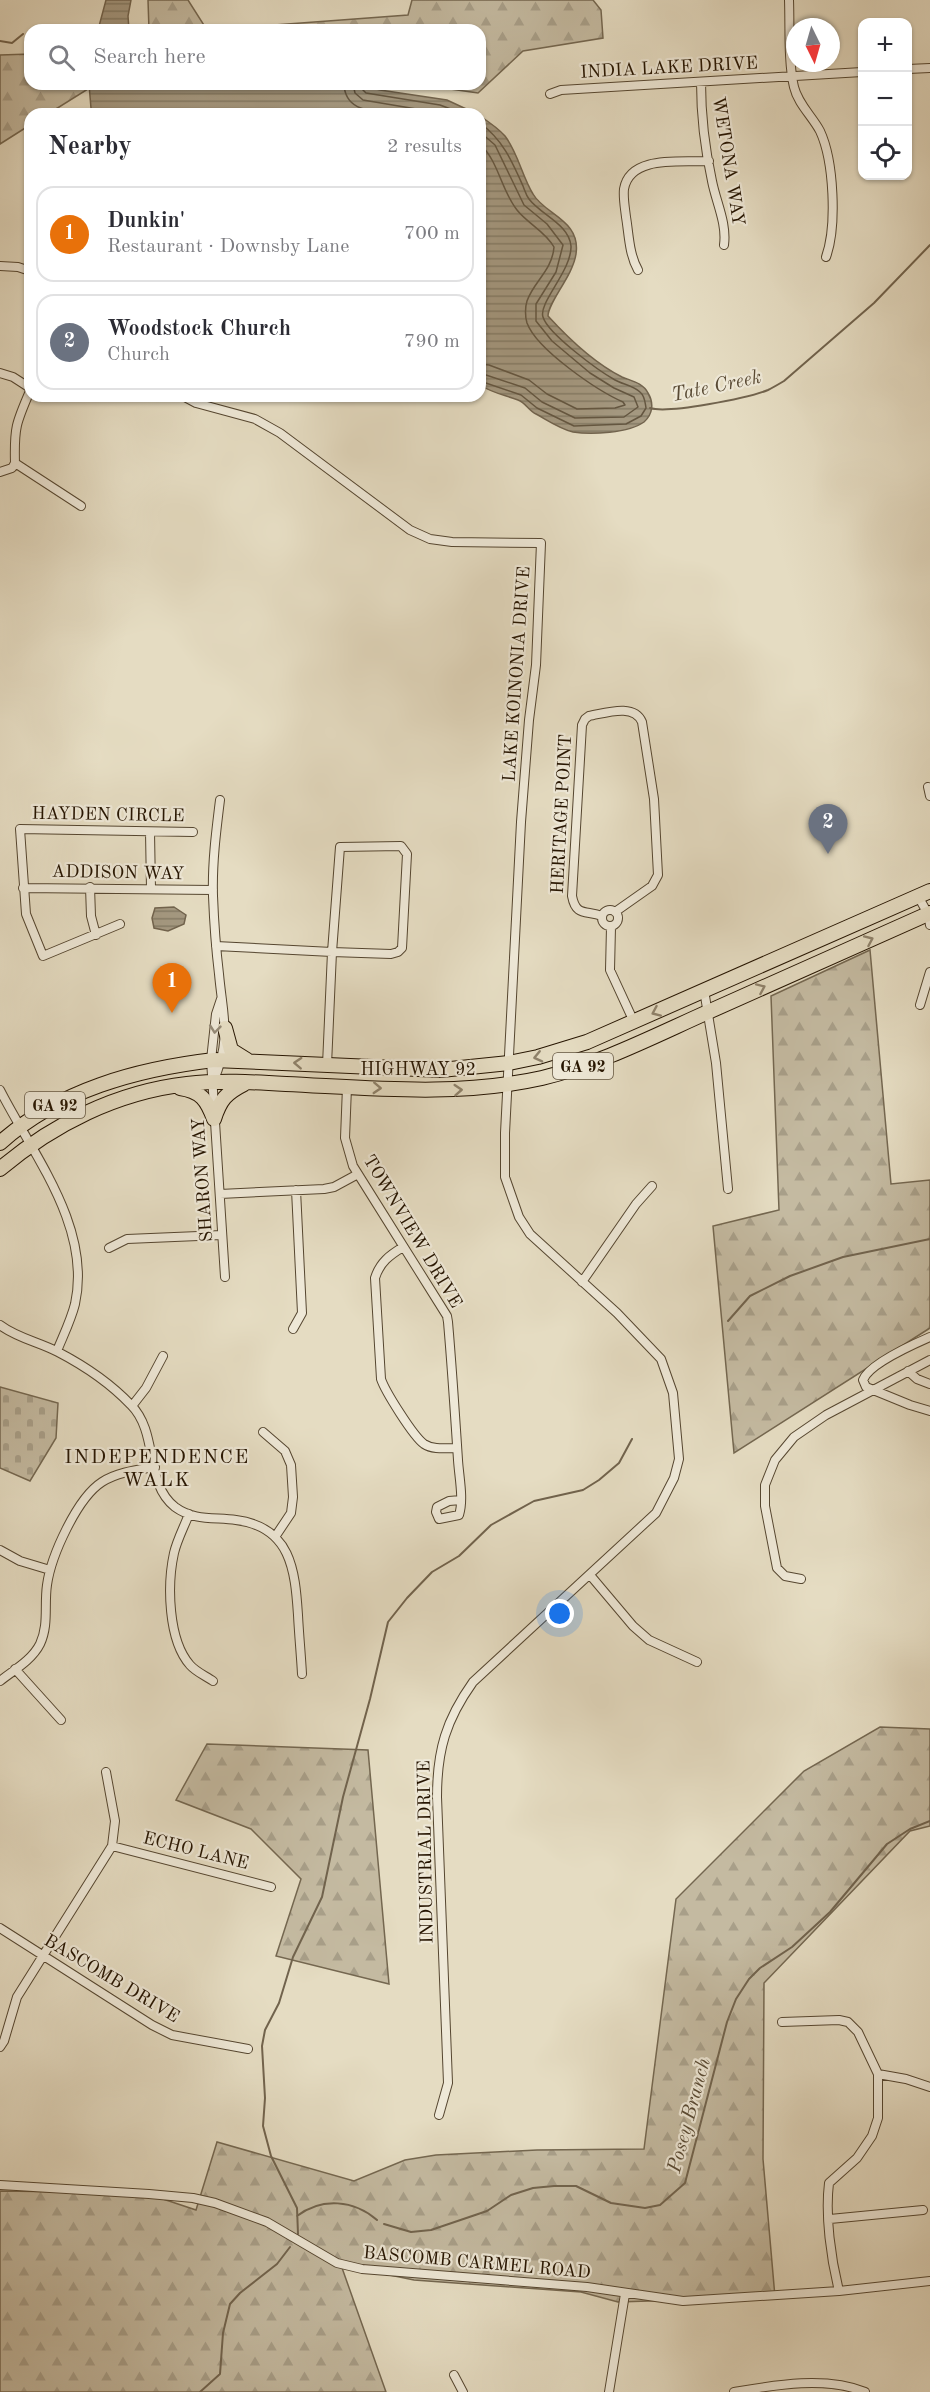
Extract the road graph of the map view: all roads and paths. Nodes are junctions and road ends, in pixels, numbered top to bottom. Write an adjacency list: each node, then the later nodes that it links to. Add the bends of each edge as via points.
1 (789, 0): 5 (street)
2 (930, 68): 3 (street)
3 (912, 69)
4 (858, 72): 5 (street, INDIA LAKE DRIVE)
5 (793, 76): 6 (street, INDIA LAKE DRIVE); 10 (street, via 797,95 829,155 832,228)
6 (701, 82): 7 (street, INDIA LAKE DRIVE, via 561,90); 8 (street, WETONA WAY)
7 (550, 94)
8 (709, 161): 9 (street, WETONA WAY, via 726,232); 13 (street, via 652,164 631,174 624,188 625,204 631,251)
9 (724, 245)
10 (826, 258)
11 (0, 266): 12 (street)
12 (24, 269)
13 (638, 270)
14 (0, 374): 15 (street)
15 (24, 385)
16 (25, 402): 18 (street, via 14,433)
17 (194, 402): 46 (street, LAKE KOINONIA DRIVE, via 255,419 273,429 410,530 430,539 542,543)
18 (15, 463): 19 (street); 20 (street)
19 (0, 472)
20 (81, 506)
21 (220, 800): 27 (street)
22 (150, 832): 23 (street, HAYDEN CIRCLE); 25 (street, HAYDEN CIRCLE, via 20,829); 26 (street)
23 (193, 832)
24 (90, 887): 25 (street, ADDISON WAY); 26 (street, ADDISON WAY); 34 (street)
25 (23, 888): 34 (street, HAYDEN CIRCLE, via 26,914 43,956)
26 (151, 889): 27 (street, ADDISON WAY)
27 (213, 890): 35 (street)
28 (924, 893): 31 (street); 38 (main road, HIGHWAY 92 / GA 92)
29 (615, 912): 30 (street, via 608,910); 30 (street, HERITAGE POINT, via 654,884 658,875 654,799 642,722 628,710 589,716 582,725 572,896 578,911); 33 (street, via 618,919)
30 (602, 916): 33 (street, via 603,924)
31 (929, 918): 41 (main road, HIGHWAY 92 / GA 92, one-way to 31)
32 (120, 924): 34 (street, HAYDEN CIRCLE)
33 (611, 927): 42 (street, via 610,970)
34 (96, 935)
35 (216, 946): 36 (street); 39 (street)
36 (332, 952): 36 (street, via 340,847 402,846 407,854 402,948 391,954); 47 (street)
37 (930, 972): 40 (street)
38 (704, 990): 41 (street); 42 (main road, HIGHWAY 92 / GA 92, one-way to 42)
39 (221, 998): 43 (street); 44 (street, one-way to 44, via 216,1014)
40 (920, 1005)
41 (708, 1012): 50 (main road, HIGHWAY 92 / GA 92, via 595,1062); 61 (street)
42 (634, 1022): 46 (main road, HIGHWAY 92 / GA 92, one-way to 46, via 565,1050)
43 (225, 1028): 44 (street); 45 (main road, via 231,1050)
44 (217, 1060): 45 (main road, HIGHWAY 92 / GA 92); 48 (street); 55 (main road, HIGHWAY 92 / GA 92, via 165,1066 117,1078)
45 (249, 1061): 47 (main road, HIGHWAY 92 / GA 92, one-way to 45)
46 (508, 1063): 47 (main road, HIGHWAY 92 / GA 92, via 441,1070); 50 (street, INDUSTRIAL DRIVE)
47 (327, 1065)
48 (213, 1082): 49 (main road, HIGHWAY 92 / GA 92); 51 (main road, HIGHWAY 92 / GA 92); 54 (street, SHARON WAY)
49 (248, 1082): 52 (main road, HIGHWAY 92 / GA 92); 54 (main road, via 227,1092)
50 (508, 1084): 52 (main road, HIGHWAY 92 / GA 92, one-way to 50, via 441,1091); 68 (street, INDUSTRIAL DRIVE, via 504,1160 511,1196 530,1234)
51 (170, 1087): 54 (main road, via 203,1096); 57 (main road, HIGHWAY 92 / GA 92, via 77,1117)
52 (347, 1087): 59 (street, TOWNVIEW DRIVE, via 345,1138)
53 (0, 1090): 55 (street)
54 (214, 1119): 63 (street, SHARON WAY)
55 (18, 1126): 56 (main road, HIGHWAY 92 / GA 92); 57 (street)
56 (0, 1143)
57 (30, 1145): 58 (main road, HIGHWAY 92 / GA 92); 72 (street, via 65,1210 77,1258 75,1302)
58 (0, 1169)
59 (358, 1174): 62 (street, via 334,1187); 65 (street, TOWNVIEW DRIVE)
60 (652, 1185): 68 (street)
61 (728, 1189)
62 (296, 1190): 63 (street); 70 (street, via 302,1313)
63 (220, 1194): 64 (street, SHARON WAY)
64 (222, 1235): 66 (street, via 127,1239); 67 (street, SHARON WAY)
65 (403, 1246): 81 (street, TOWNVIEW DRIVE, via 447,1316); 81 (street, via 386,1258 375,1278 381,1379 385,1391 423,1443 435,1448)
66 (109, 1248)
67 (225, 1277)
68 (582, 1282): 88 (street, INDUSTRIAL DRIVE, via 661,1359 673,1393 678,1449 674,1478 656,1513)
69 (0, 1325): 72 (street)
70 (293, 1329)
71 (930, 1337): 77 (street, via 866,1373 863,1380)
72 (57, 1351): 78 (street)
73 (163, 1356): 78 (street)
74 (930, 1360): 75 (street)
75 (908, 1371): 76 (street); 77 (street)
76 (930, 1384)
77 (873, 1390): 79 (street); 89 (street, via 794,1437 775,1460 765,1485 768,1527 777,1568 785,1576)
78 (132, 1406): 82 (street, via 148,1434)
79 (930, 1411)
80 (262, 1432): 85 (street, via 285,1451 291,1465 291,1513)
81 (457, 1448): 83 (street, TOWNVIEW DRIVE)
82 (155, 1467): 84 (street, via 165,1497); 87 (street, via 115,1476 95,1488 76,1514)
83 (460, 1500)
84 (189, 1514): 85 (street, via 249,1522); 94 (street, via 171,1569 175,1641 192,1668)
85 (275, 1537): 92 (street, via 287,1551 295,1571)
86 (0, 1550): 87 (street)
87 (50, 1570): 91 (street, via 43,1636 33,1654)
88 (590, 1575): 90 (street, via 649,1640); 106 (street, INDUSTRIAL DRIVE, via 473,1682 456,1706 444,1735 437,1767 437,1797 448,2083)
89 (801, 1579)
90 (697, 1662)
91 (15, 1669): 93 (street); 95 (street)
92 (302, 1674)
93 (0, 1680)
94 (213, 1681)
95 (61, 1720)
96 (106, 1772): 97 (street, via 115,1821)
97 (112, 1846): 98 (street, ECHO LANE); 100 (street)
98 (272, 1887)
99 (0, 1928): 100 (street, BASCOMB DRIVE)
100 (43, 1956): 102 (street, via 17,1997); 103 (street, BASCOMB DRIVE, via 172,2035)
101 (782, 2022): 104 (street, via 848,2022 858,2032)
102 (0, 2047)
103 (248, 2049)
104 (878, 2074): 105 (street); 109 (street, via 876,2129 857,2158 829,2183)
105 (930, 2087)
106 (439, 2115)
107 (0, 2185): 112 (street, BASCOMB CARMEL ROAD, via 149,2194 215,2203 267,2222 347,2267)
108 (923, 2210): 109 (street)
109 (830, 2220): 111 (street)
110 (930, 2281): 111 (street, BASCOMB CARMEL ROAD)
111 (839, 2291): 112 (street, BASCOMB CARMEL ROAD, via 683,2301)
112 (625, 2294): 115 (street)
113 (454, 2375): 114 (street)
114 (463, 2392)
115 (609, 2392)
116 (734, 2392): 117 (street, via 834,2384)
117 (865, 2392)

